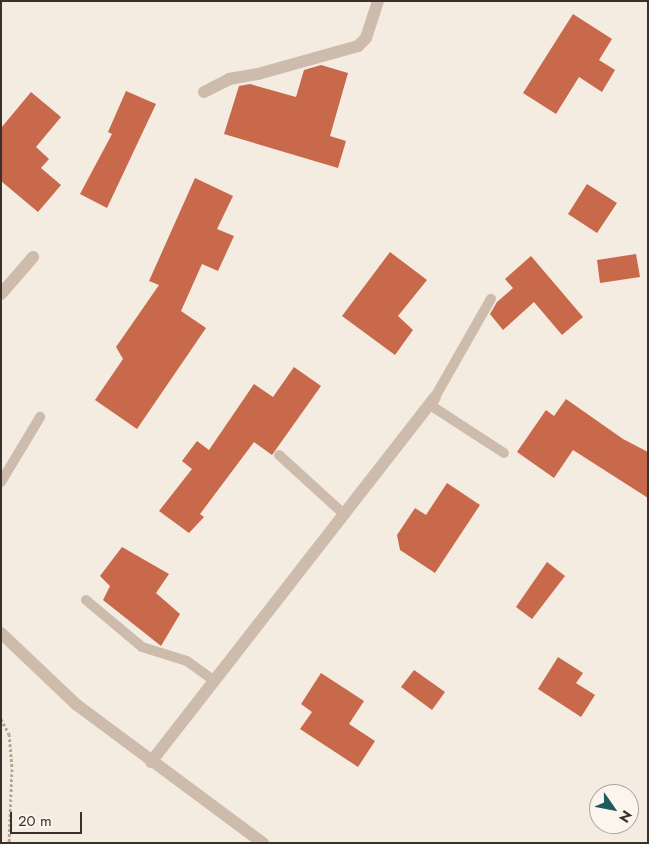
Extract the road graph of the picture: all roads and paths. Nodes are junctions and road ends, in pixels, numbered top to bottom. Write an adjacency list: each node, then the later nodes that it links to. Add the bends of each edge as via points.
1 (378, 1): 2 (street, via 366,38 358,46 229,79)
2 (204, 92)
3 (33, 257): 4 (street)
4 (1, 294)
5 (491, 299): 6 (lane)
6 (432, 401): 8 (lane); 11 (street)
7 (40, 417): 10 (lane)
8 (504, 453)
9 (279, 455): 11 (lane)
10 (1, 482)
11 (345, 515): 14 (street)
12 (86, 600): 14 (lane, via 142,646 187,661)
13 (1, 632): 16 (street, via 77,705)
14 (215, 681): 16 (street)
15 (1, 719): 17 (path, via 9,734 12,770)
16 (151, 762): 18 (street)
17 (9, 843)
18 (263, 843)

